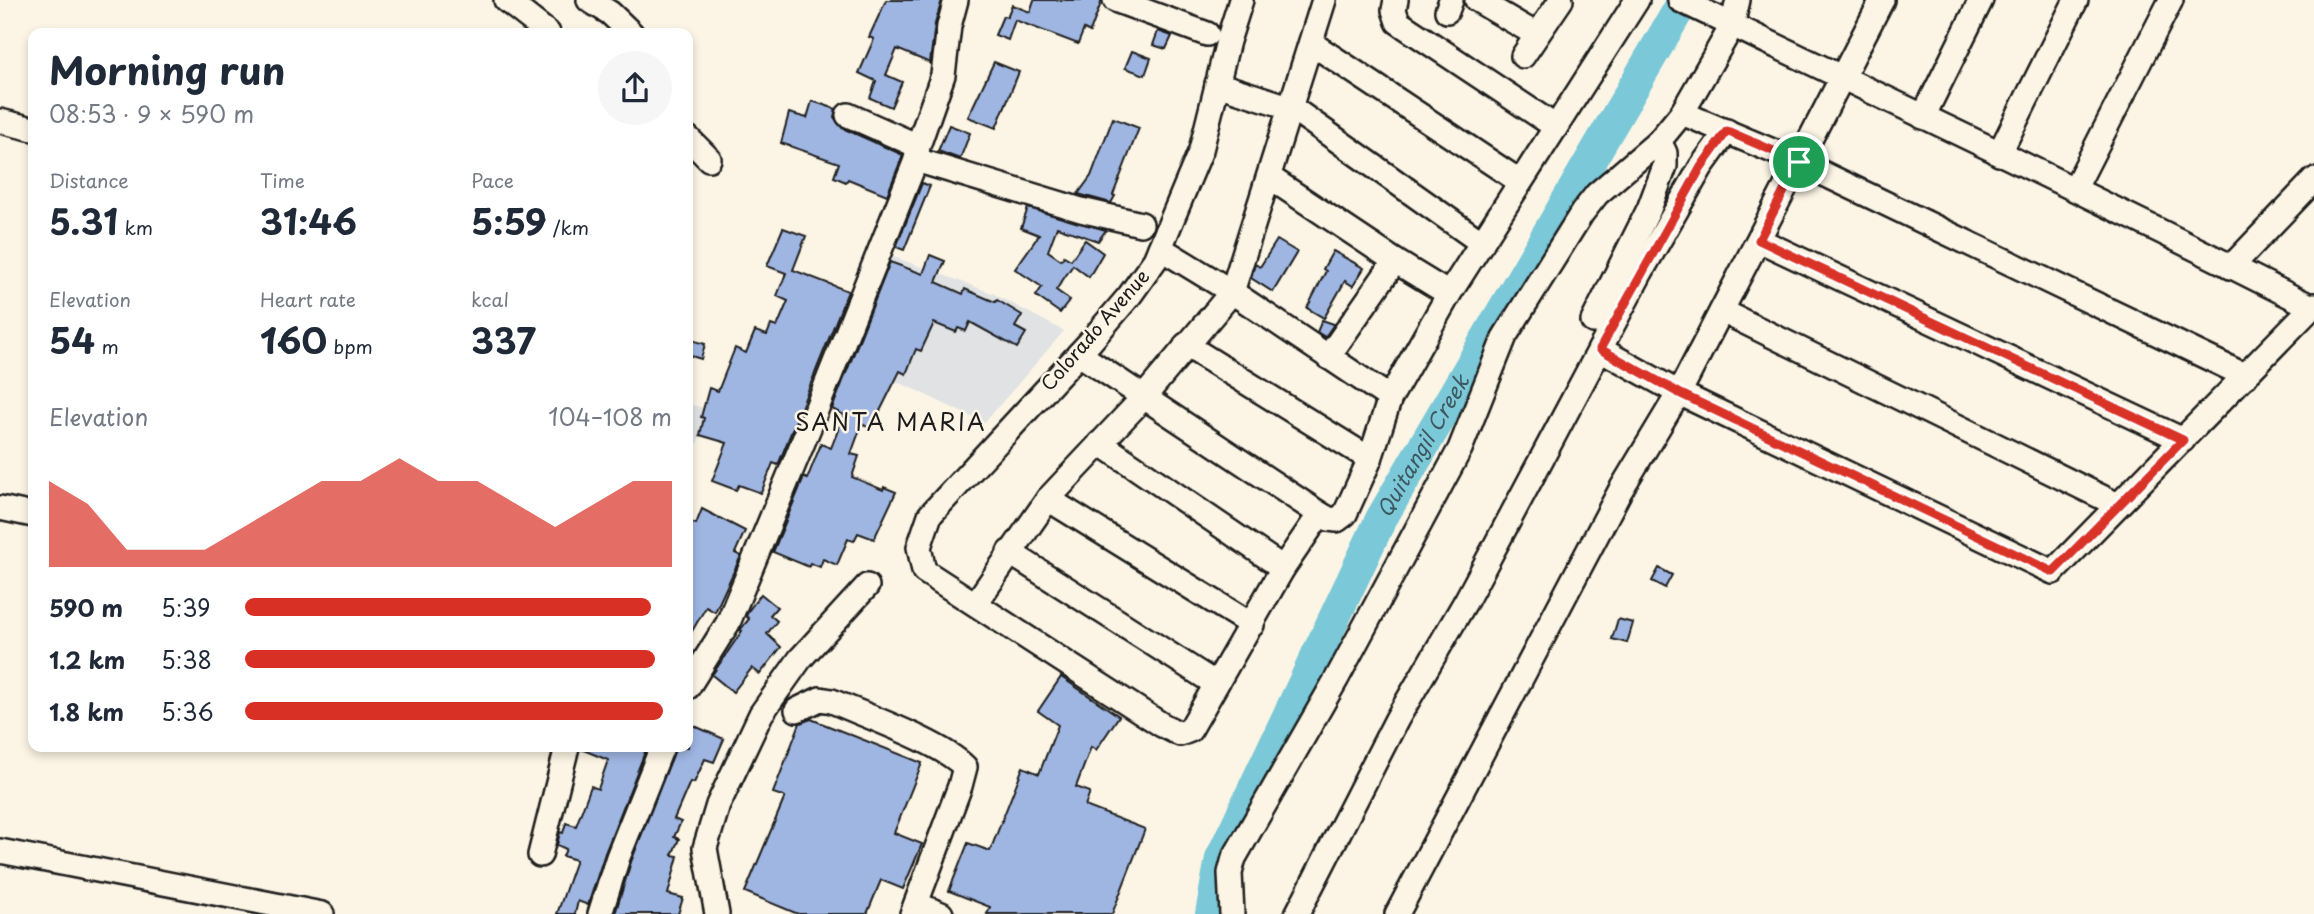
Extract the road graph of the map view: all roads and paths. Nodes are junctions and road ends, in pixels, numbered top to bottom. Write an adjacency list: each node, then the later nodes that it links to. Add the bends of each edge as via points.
1 (506, 0): 18 (street)
2 (589, 0): 19 (street)
3 (956, 0): 36 (street, via 943,75)
4 (1115, 0): 20 (street)
5 (1241, 0): 25 (street, Colorado Avenue)
6 (1324, 0): 22 (street)
7 (1396, 0): 31 (street, via 1398,22)
8 (1477, 0): 21 (street)
9 (1561, 0): 21 (street)
10 (1637, 0): 31 (street)
11 (1680, 0): 17 (street)
12 (1738, 0): 17 (street)
13 (1882, 0): 24 (street)
14 (1981, 0): 29 (street)
15 (2076, 0): 37 (street)
16 (2171, 0): 43 (street)
17 (1724, 21): 24 (street); 27 (street)
18 (542, 28)
19 (626, 28)
20 (1207, 34)
21 (1537, 35): 23 (street)
22 (1311, 43): 26 (street); 42 (street)
23 (1523, 56)
24 (1843, 77): 29 (street); 39 (street)
25 (1217, 84): 26 (street); 47 (street, Colorado Avenue, via 1201,150)
26 (1292, 108): 40 (street); 46 (street)
27 (1682, 113): 33 (street); 34 (street)
28 (848, 115): 36 (street)
29 (1923, 117): 37 (street)
30 (0, 121): 32 (street)
31 (1556, 127): 42 (street)
32 (28, 128)
33 (1727, 131): 39 (street); 56 (street, via 1701,167)
34 (1659, 141): 54 (street, via 1665,166 1649,209); 89 (street, via 1597,194 1505,336 1460,449 1234,858)
35 (693, 143): 38 (street)
36 (917, 153): 44 (street, via 1081,210); 76 (street, via 728,623)
37 (1999, 154): 43 (street)
38 (709, 159)
39 (1799, 162): 45 (street); 59 (street)
40 (1269, 177): 48 (street); 50 (street)
41 (2314, 180): 49 (street)
42 (1519, 181): 46 (street)
43 (2075, 188): 49 (street)
44 (1141, 224)
45 (1759, 240): 53 (street); 63 (street)
46 (1482, 243): 51 (street)
47 (1160, 248): 50 (street); 57 (street, Colorado Avenue, via 1130,295)
48 (1395, 261): 51 (street); 58 (street)
49 (2231, 267): 52 (street)
50 (1232, 292): 55 (street); 58 (street)
51 (1449, 294): 62 (street)
52 (2313, 306): 59 (street)
53 (1722, 311): 60 (street); 67 (street)
54 (1593, 321)
55 (1186, 345): 61 (street); 65 (street)
56 (1600, 349): 60 (street); 90 (street, via 1467,599 1397,719)
57 (1079, 354): 61 (street); 74 (street, Colorado Avenue, via 930,515 919,547 924,571)
58 (1328, 357): 62 (street)
59 (2246, 376): 63 (street)
60 (1679, 393): 67 (street, via 2053,572); 91 (street, via 1620,491)
61 (1143, 398): 64 (street); 70 (street)
62 (1390, 398): 65 (street)
63 (2183, 440): 67 (street)
64 (1100, 443): 66 (street); 72 (street)
65 (1370, 459): 70 (street, via 1345,514 1337,520)
66 (1048, 499): 71 (street); 75 (street)
67 (2118, 505)
68 (0, 508): 69 (street)
69 (28, 514)
70 (1320, 514): 72 (street)
71 (1009, 552): 74 (street); 77 (street)
72 (1283, 568): 75 (street)
73 (867, 586): 87 (street, via 800,659 761,715 718,805 705,848)
74 (976, 603): 77 (street, Colorado Avenue, via 1180,734 1190,730)
75 (1252, 625): 77 (street)
76 (693, 679)
77 (1216, 684)
78 (797, 710): 84 (street, via 820,699 832,701 933,746 965,767)
79 (566, 752): 82 (street)
80 (660, 752): 86 (street)
81 (0, 851): 83 (street)
82 (540, 855)
83 (266, 909): 85 (street)
84 (914, 909): 88 (street)
85 (322, 914)
86 (600, 914)
87 (716, 914)
88 (940, 914)
89 (1231, 914)
90 (1297, 914)
91 (1397, 914)

